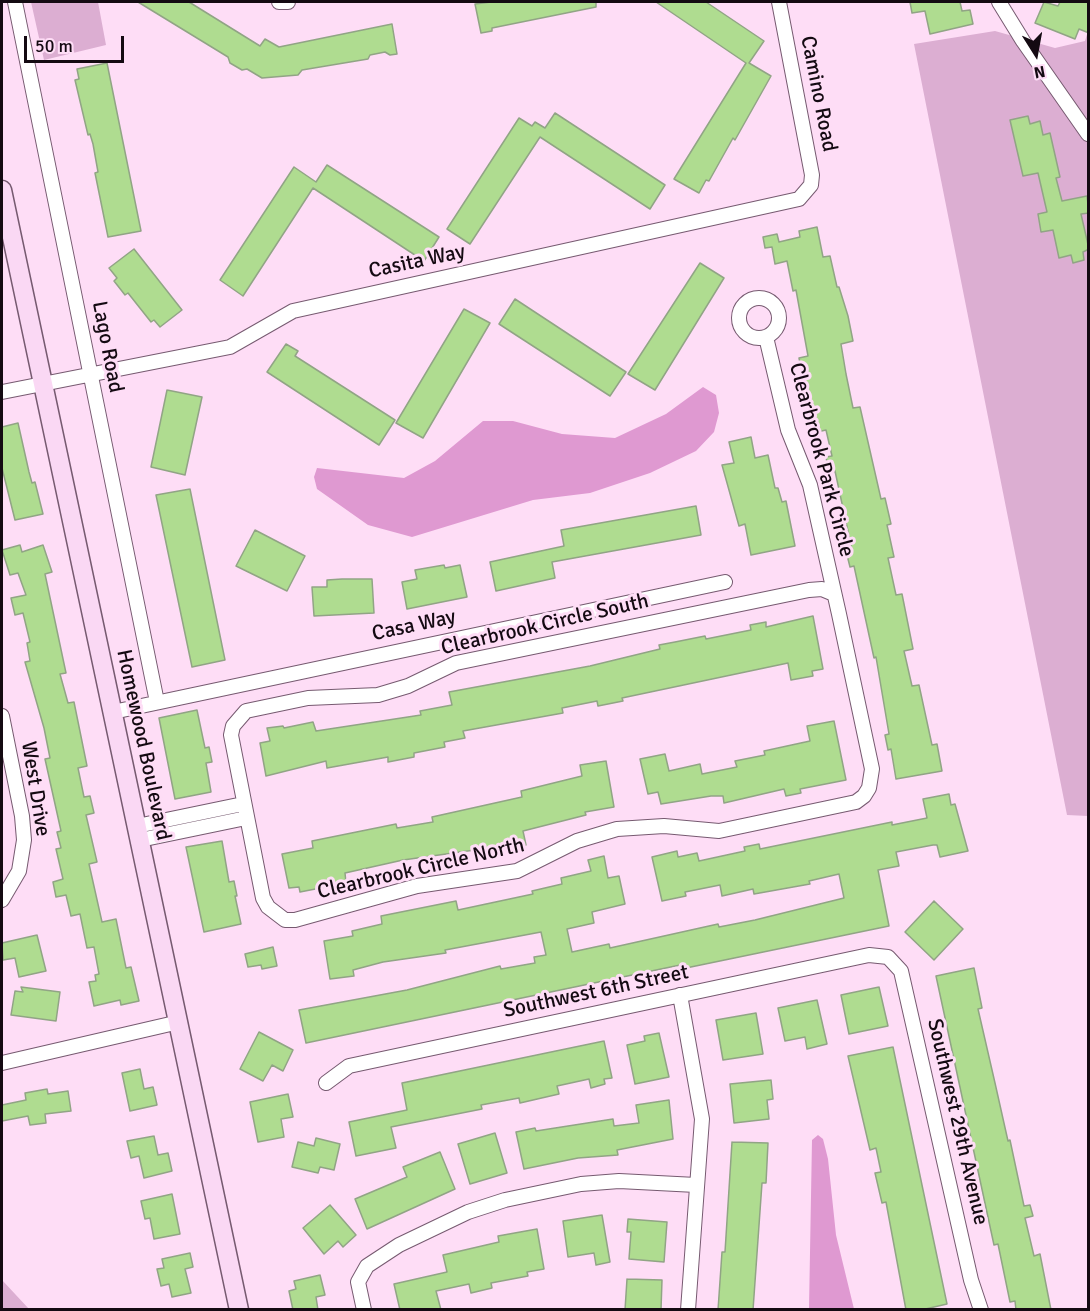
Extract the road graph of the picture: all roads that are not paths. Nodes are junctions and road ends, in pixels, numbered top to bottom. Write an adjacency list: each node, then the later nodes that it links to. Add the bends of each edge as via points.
1 (15, 2): 10 (street, Lago Road)
2 (279, 2): 3 (street)
3 (288, 2)
4 (778, 2): 8 (street, Camino Road, via 812,176)
5 (999, 2): 6 (street)
6 (1089, 134)
7 (2, 190): 11 (street, Homewood Boulevard)
8 (806, 193): 10 (street, Casita Way, via 790,202 293,311 230,347)
9 (766, 337): 14 (street, Clearbrook Park Circle, via 788,430 810,485)
10 (90, 373): 11 (street, Casita Way); 15 (street, Lago Road)
11 (42, 384): 12 (street, Casita Way); 16 (street, Homewood Boulevard)
12 (2, 392)
13 (725, 582): 15 (street, Casa Way)
14 (834, 594): 18 (street, Clearbrook Park Circle, via 872,769 869,788); 19 (street, Clearbrook Circle South, via 822,589 809,590 468,661 388,693 286,702 246,711 231,735)
15 (157, 702): 16 (street, Casa Way)
16 (113, 712): 20 (street, Homewood Boulevard)
17 (2, 716): 21 (street, West Drive, via 24,840 19,871)
18 (856, 802): 19 (street, Clearbrook Circle North, via 720,831 664,826 616,829 577,841 537,863 496,877 417,886 295,920 274,914 263,898)
19 (245, 811): 20 (street)
20 (138, 833): 24 (street, Homewood Boulevard)
21 (2, 900)
22 (879, 955): 23 (street, Southwest 6th Street); 31 (street, Southwest 29th Avenue, via 888,957 901,971)
23 (680, 996): 26 (street, Southwest 6th Street, via 349,1066); 27 (street, via 702,1119)
24 (179, 1022): 25 (street); 28 (street, Homewood Boulevard)
25 (2, 1063)
26 (326, 1083)
27 (696, 1185): 29 (street, via 610,1182 543,1190 433,1227 374,1260 361,1273 358,1282); 30 (street)
28 (239, 1310)
29 (364, 1310)
30 (688, 1310)
31 (981, 1310)

